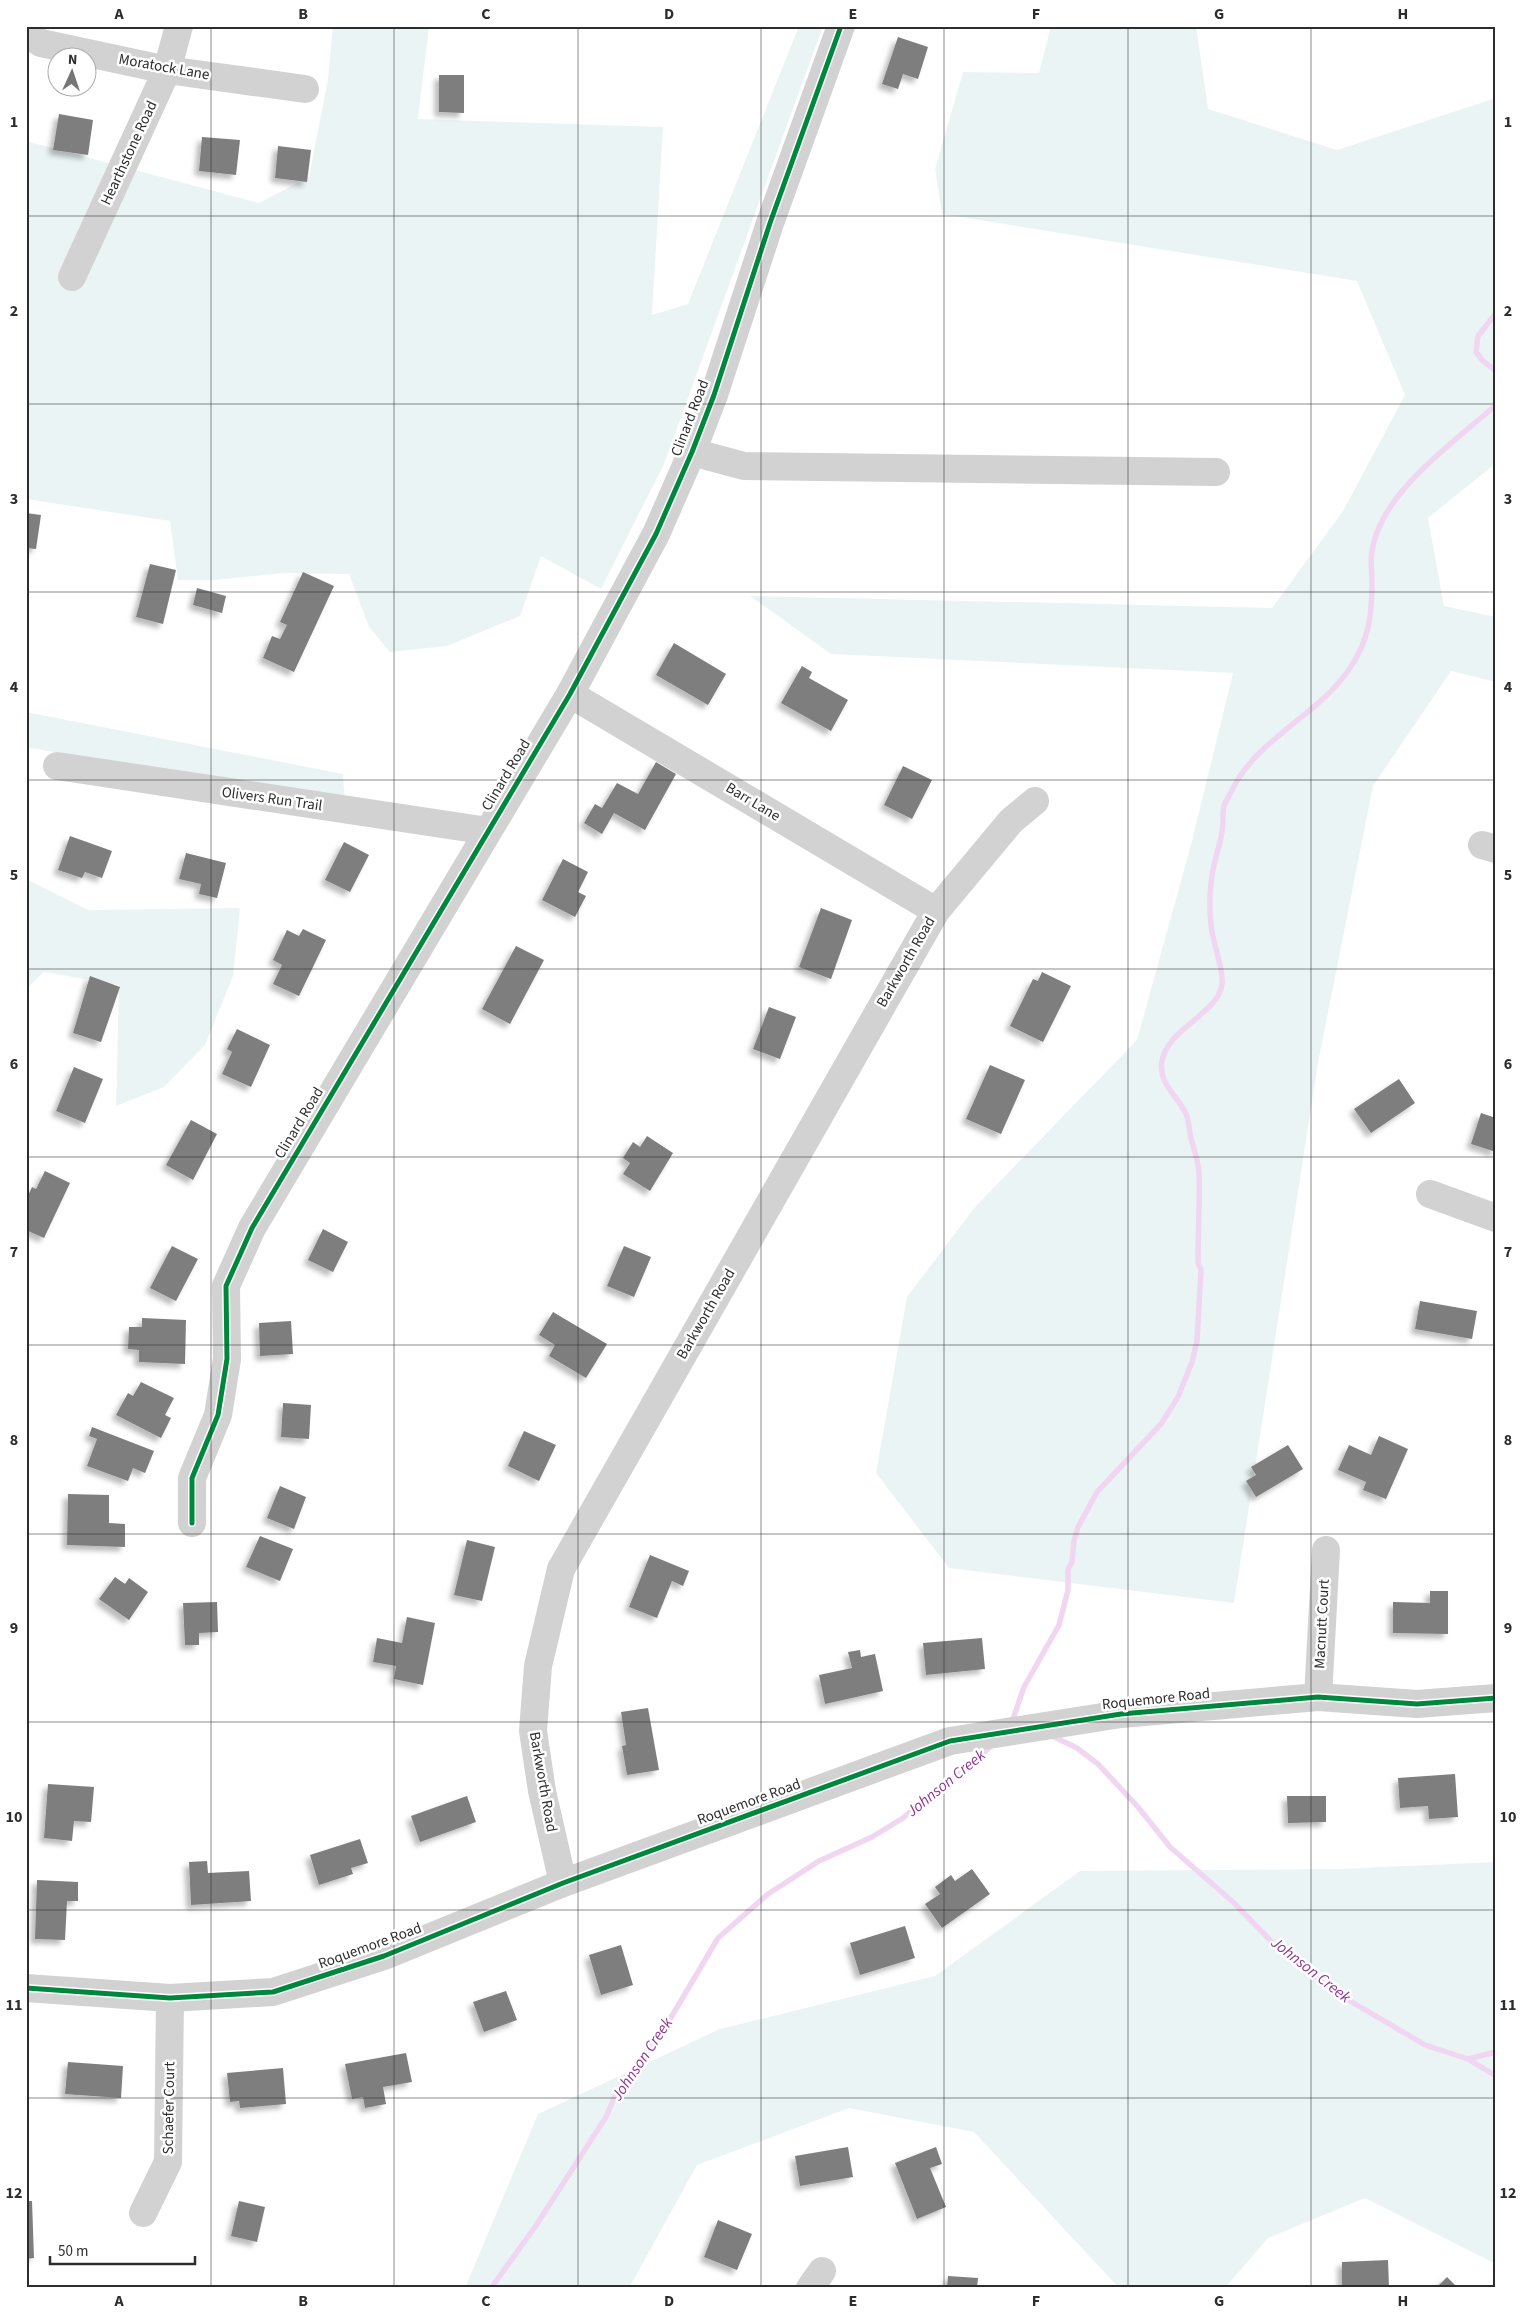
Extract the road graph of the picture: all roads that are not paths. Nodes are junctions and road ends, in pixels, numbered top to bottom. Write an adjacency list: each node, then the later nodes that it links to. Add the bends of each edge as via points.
1 (179, 26): 4 (street, Hearthstone Road)
2 (841, 26): 7 (street, Clinard Road)
3 (26, 34): 4 (street, Moratock Lane, via 41,43)
4 (167, 70): 5 (street, Moratock Lane); 6 (street, Hearthstone Road)
5 (305, 89)
6 (72, 277)
7 (692, 452): 8 (street, via 744,466); 9 (street, Clinard Road, via 656,534)
8 (1216, 472)
9 (570, 694): 12 (street, Clinard Road); 13 (street, Barr Lane)
10 (57, 766): 12 (street, Olivers Run Trail)
11 (1035, 801): 13 (street, Barkworth Road, via 1011,822)
12 (488, 831): 16 (street, Clinard Road, via 252,1228 226,1286 227,1360 218,1415 192,1478)
13 (936, 911): 20 (street, Barkworth Road, via 561,1569 538,1666 533,1731 542,1790)
14 (1430, 1194): 15 (street)
15 (1496, 1218)
16 (192, 1523)
17 (1326, 1550): 18 (street, Macnutt Court)
18 (1318, 1697): 19 (street, Roquemore Road, via 1417,1704); 20 (street, Roquemore Road, via 1121,1714 950,1741)
19 (1496, 1698)
20 (563, 1883): 22 (street, Roquemore Road, via 384,1956 273,1992)
21 (26, 1988): 22 (street, Roquemore Road)
22 (170, 1998): 23 (street, Schaefer Court, via 168,2162)
23 (144, 2213)

